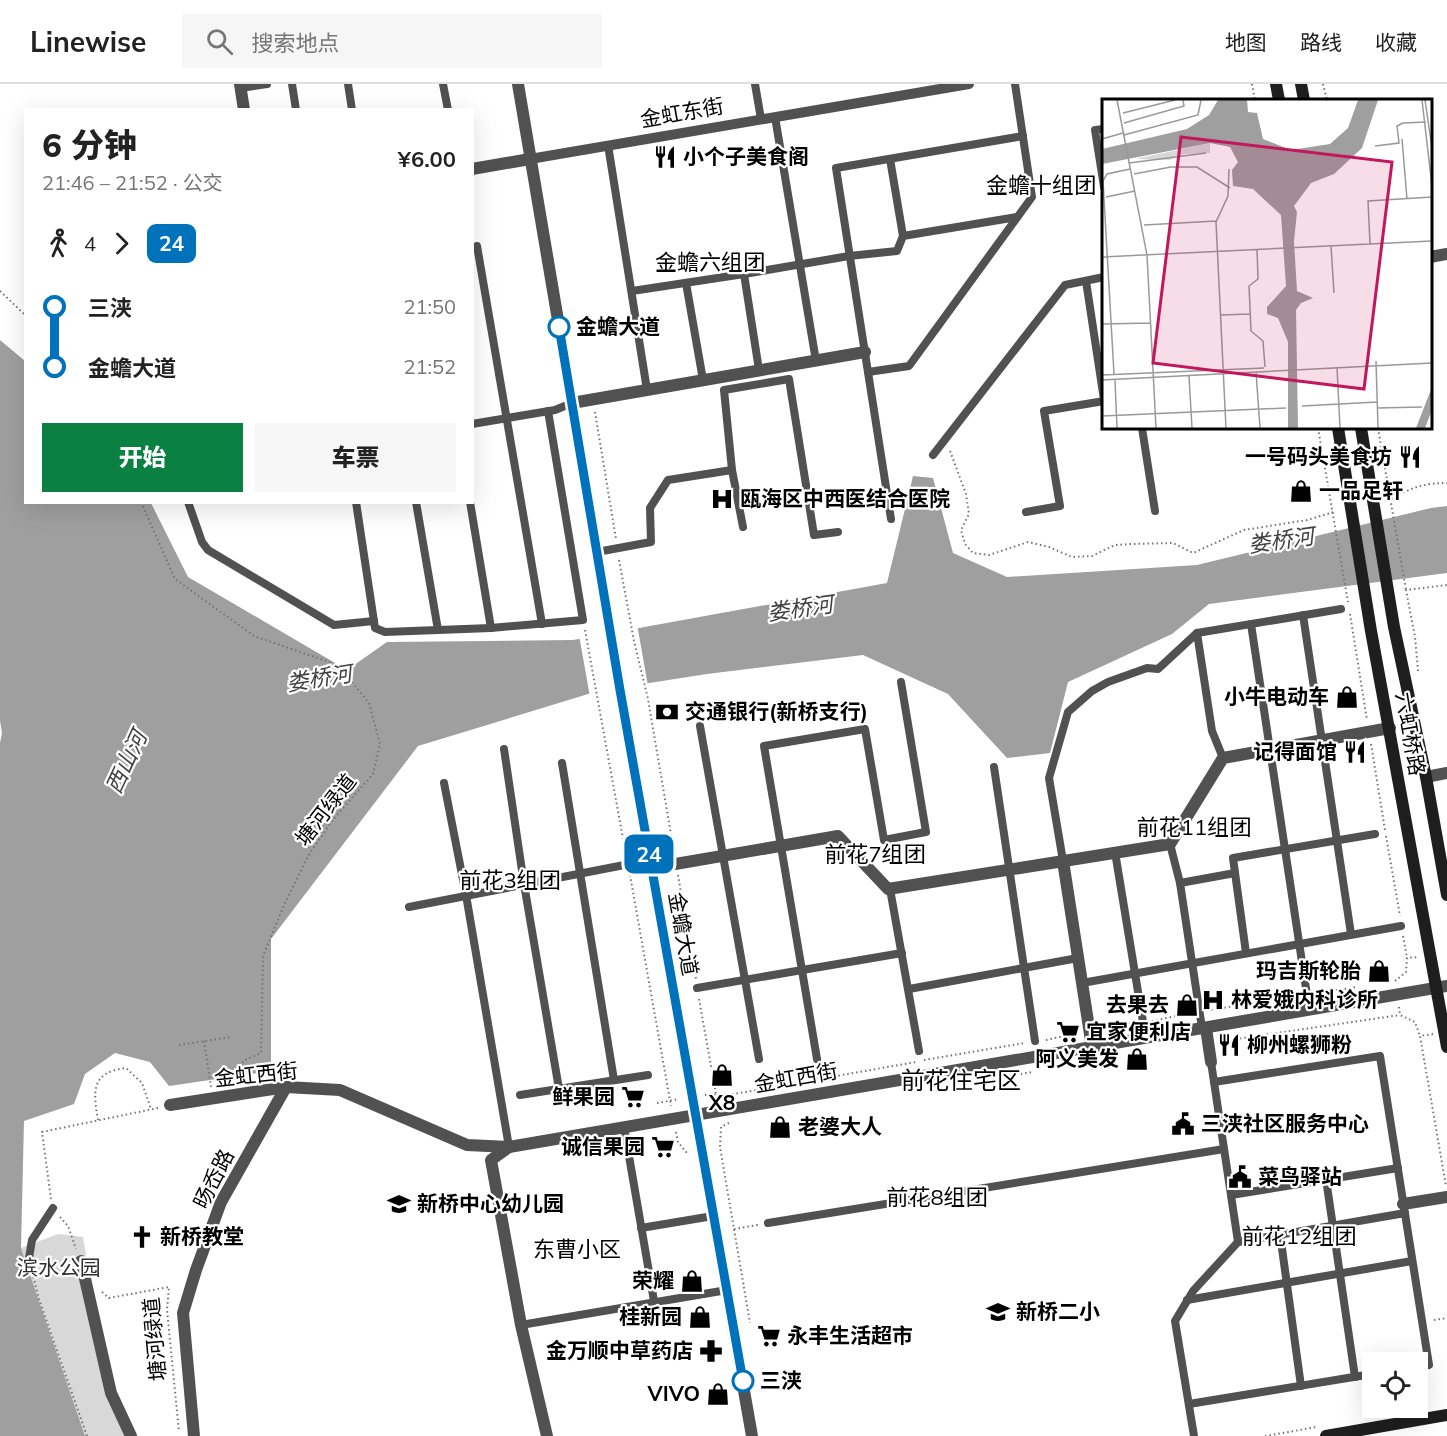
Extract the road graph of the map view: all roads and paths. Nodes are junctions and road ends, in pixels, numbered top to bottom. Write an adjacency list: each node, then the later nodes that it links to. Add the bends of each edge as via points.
1 (267, 84): 13 (lane)
2 (292, 84): 19 (lane)
3 (348, 84): 20 (lane)
4 (443, 84): 21 (lane)
5 (518, 84): 27 (street, 金蟾大道)
6 (755, 84): 23 (lane)
7 (969, 84): 22 (street, 金虹东街)
8 (1015, 84): 25 (lane)
9 (1252, 84): 14 (path)
10 (1276, 84): 15 (main road)
11 (1301, 84): 16 (main road)
12 (1323, 84): 17 (path)
13 (240, 86): 18 (street)
14 (1255, 99)
15 (1279, 99)
16 (1304, 99)
17 (1327, 99)
18 (244, 108)
19 (296, 108)
20 (352, 108)
21 (448, 108)
22 (776, 117): 23 (street, 金虹东街); 37 (lane)
23 (761, 119): 26 (street, 金虹东街)
24 (1102, 129): 30 (lane, via 1095,130)
25 (1023, 136): 28 (lane); 31 (lane, via 1032,197)
26 (608, 146): 27 (street, 金虹东街); 43 (lane)
27 (530, 159): 29 (street, 金虹东街); 54 (street, 金蟾大道)
28 (890, 159): 32 (lane); 35 (lane, via 836,168)
29 (474, 169)
30 (1102, 174)
31 (1017, 217): 32 (lane); 48 (lane, via 909,366)
32 (903, 236): 35 (lane, via 897,251)
33 (477, 246): 56 (lane)
34 (1447, 254): 36 (street)
35 (849, 256): 37 (lane); 45 (lane)
36 (1432, 256)
37 (800, 265): 38 (lane); 46 (lane)
38 (744, 274): 41 (lane); 47 (lane)
39 (1102, 277): 40 (lane)
40 (1086, 281): 50 (lane); 63 (lane, via 1065,285)
41 (686, 283): 43 (lane); 49 (lane)
42 (0, 291): 44 (path)
43 (632, 291): 51 (lane)
44 (24, 314)
45 (865, 352): 46 (street); 48 (lane)
46 (816, 361): 47 (street)
47 (759, 370): 49 (street)
48 (868, 372): 76 (lane)
49 (703, 380): 51 (street)
50 (1102, 387)
51 (647, 390): 52 (street)
52 (594, 399): 54 (street); 79 (path)
53 (1102, 400): 73 (lane, via 1044,411 1060,506)
54 (572, 403): 55 (lane); 80 (street, 金蟾大道)
55 (548, 411): 56 (lane); 86 (lane, via 583,620)
56 (507, 418): 57 (lane); 86 (lane)
57 (474, 424)
58 (1142, 429): 74 (lane)
59 (1318, 429): 75 (path)
60 (1338, 429): 95 (main road, 六虹桥路)
61 (1361, 429): 104 (main road, 六虹桥路, via 1394,627)
62 (1378, 429): 67 (path)
63 (946, 439): 64 (lane); 75 (path, via 966,494 969,514 961,530 973,553 989,555 1028,542 1072,557 1092,556 1115,545 1131,544 1173,543 1193,553 1244,530)
64 (933, 455)
65 (732, 470): 77 (lane); 78 (lane, via 724,390 789,380 814,535); 79 (lane, via 668,480 650,508 651,542)
66 (1447, 483): 67 (path, via 1427,483)
67 (1391, 499): 82 (path)
68 (142, 504): 165 (path, 塘河绿道, via 175,579 254,636 339,665 369,704 380,744 373,774 308,856 263,956 261,1053 243,1061)
69 (189, 504): 85 (lane, via 208,550 334,625)
70 (356, 504): 85 (lane)
71 (416, 504): 89 (lane)
72 (470, 504): 88 (lane)
73 (1026, 512)
74 (1155, 512)
75 (1334, 512): 96 (path)
76 (891, 519)
77 (742, 527)
78 (838, 532)
79 (618, 548): 80 (lane); 116 (path)
80 (597, 552): 115 (street, 金蟾大道)
81 (1447, 585): 82 (path)
82 (1406, 590): 92 (path)
83 (1341, 609): 84 (lane)
84 (1303, 615): 87 (lane); 97 (lane)
85 (374, 621): 89 (lane, via 375,628 385,632)
86 (542, 624): 88 (lane)
87 (1251, 624): 91 (lane); 99 (lane)
88 (491, 628): 89 (lane)
89 (438, 630)
90 (585, 630): 114 (path)
91 (1197, 633): 100 (lane, via 1212,731); 113 (lane, via 1158,669 1147,668 1108,682 1068,712 1049,778)
92 (1414, 637)
93 (901, 682): 109 (lane, via 926,832 884,840 865,729 764,746)
94 (700, 726): 112 (lane)
95 (1390, 728): 96 (street); 139 (main road, 六虹桥路)
96 (1369, 732): 97 (street); 126 (path)
97 (1322, 740): 99 (street); 107 (lane)
98 (504, 749): 121 (lane)
99 (1270, 750): 100 (street); 110 (lane)
100 (1223, 758): 108 (street)
101 (562, 763): 118 (lane)
102 (994, 767): 117 (lane)
103 (1447, 773): 104 (street)
104 (1426, 777): 124 (main road, 六虹桥路)
105 (444, 783): 123 (lane)
106 (1375, 834): 107 (lane)
107 (1337, 841): 110 (lane); 127 (lane)
108 (1170, 844): 111 (street); 120 (lane)
109 (781, 846): 112 (street); 122 (street, via 838,836); 135 (lane)
110 (1285, 850): 119 (lane, via 1233,858); 128 (lane)
111 (1115, 852): 113 (street); 136 (lane)
112 (723, 856): 116 (street); 137 (lane)
113 (1063, 861): 117 (street); 131 (street)
114 (628, 864): 115 (lane); 118 (lane); 172 (path)
115 (651, 864): 116 (street); 171 (street, 金蟾大道)
116 (676, 864): 140 (path)
117 (1010, 869): 122 (street); 134 (lane)
118 (579, 873): 121 (lane); 161 (lane)
119 (1235, 873): 120 (lane); 130 (lane)
120 (1180, 883): 133 (lane)
121 (524, 884): 123 (lane); 164 (lane)
122 (890, 889): 129 (lane)
123 (466, 895): 125 (lane); 176 (lane)
124 (1447, 895)
125 (409, 907)
126 (1401, 926): 127 (lane); 132 (path)
127 (1351, 934): 128 (lane)
128 (1299, 943): 130 (lane); 142 (lane)
129 (902, 952): 135 (lane); 141 (lane)
130 (1246, 953): 133 (lane)
131 (1078, 958): 134 (lane); 138 (street)
132 (1407, 958)
133 (1192, 962): 136 (lane); 145 (lane)
134 (1025, 968): 141 (lane); 149 (lane)
135 (802, 970): 137 (lane); 156 (lane)
136 (1135, 973): 138 (lane); 144 (lane)
137 (745, 980): 140 (lane); 155 (lane)
138 (1082, 983): 152 (street)
139 (1442, 987): 145 (street, 金虹西街); 146 (main road, 六虹桥路)
140 (697, 988): 167 (path)
141 (909, 989): 154 (lane)
142 (1307, 994)
143 (1400, 1015): 150 (path)
144 (1143, 1022)
145 (1204, 1028): 150 (street); 152 (street, 金虹西街)
146 (1445, 1033): 153 (main road, 六虹桥路); 182 (path, via 1420,1036)
147 (231, 1037): 148 (path)
148 (204, 1041): 151 (path); 168 (path)
149 (1035, 1041)
150 (1208, 1043): 157 (street)
151 (179, 1046)
152 (1092, 1047): 171 (street, 金虹西街)
153 (1447, 1047)
154 (919, 1051)
155 (759, 1059)
156 (817, 1059)
157 (1211, 1062): 162 (lane)
158 (1039, 1071): 160 (path)
159 (648, 1075): 161 (lane)
160 (993, 1078)
161 (615, 1080): 164 (lane)
162 (1214, 1082): 177 (lane); 179 (lane, via 1380,1056)
163 (286, 1087): 165 (street, 金虹西街); 176 (street, 金虹西街, via 339,1090 467,1146); 214 (street, 旸岙路, via 221,1202 183,1313)
164 (559, 1089): 166 (lane)
165 (243, 1092): 168 (street, 金虹西街)
166 (520, 1095)
167 (716, 1095)
168 (213, 1098): 169 (street, 金虹西街)
169 (170, 1105): 170 (path)
170 (150, 1109): 173 (path); 173 (path, via 142,1083 126,1068 114,1069 97,1083 94,1098)
171 (696, 1115): 172 (street, 金虹西街); 178 (street, 金蟾大道)
172 (673, 1119): 175 (street, 金虹西街); 178 (path, via 678,1142 686,1152)
173 (98, 1120): 183 (path, via 42,1132)
174 (731, 1123): 189 (path, via 722,1127 720,1147)
175 (624, 1127): 176 (street, 金虹西街); 188 (lane)
176 (509, 1148): 204 (street, via 490,1160)
177 (1224, 1149): 181 (lane); 186 (lane)
178 (702, 1150): 185 (street, 金蟾大道)
179 (1398, 1168): 180 (lane); 184 (lane)
180 (1326, 1179): 181 (lane); 187 (lane)
181 (1231, 1195): 191 (lane)
182 (1447, 1196): 184 (street)
183 (52, 1208): 192 (lane, via 32,1240); 193 (path, via 68,1226)
184 (1404, 1208): 187 (lane); 194 (lane)
185 (714, 1216): 188 (lane); 197 (street, 金蟾大道)
186 (768, 1224): 189 (path)
187 (1333, 1225): 190 (lane); 195 (lane)
188 (641, 1228): 200 (lane)
189 (734, 1229): 203 (path)
190 (1280, 1234): 191 (lane); 196 (lane)
191 (1238, 1242): 199 (lane)
192 (29, 1258): 211 (path, via 39,1299)
193 (81, 1261): 212 (street, via 111,1393)
194 (1412, 1261): 195 (lane); 202 (lane)
195 (1340, 1274): 196 (lane); 207 (lane)
196 (1287, 1283): 199 (lane); 208 (lane)
197 (727, 1290): 200 (lane); 216 (street, 金蟾大道)
198 (100, 1291): 213 (path, 塘河绿道, via 109,1298 169,1287 168,1320)
199 (1187, 1300): 209 (lane, via 1175,1321)
200 (654, 1301): 204 (lane)
201 (1447, 1318): 202 (path)
202 (1422, 1322): 205 (lane)
203 (750, 1323)
204 (521, 1325): 215 (street)
205 (1427, 1352)
206 (1362, 1376): 207 (lane)
207 (1355, 1377): 208 (lane)
208 (1301, 1386): 209 (lane)
209 (1189, 1404): 217 (lane)
210 (1447, 1415): 218 (main road)
211 (87, 1436)
212 (131, 1436)
213 (180, 1436)
214 (194, 1436)
215 (547, 1436)
216 (752, 1436)
217 (1194, 1436)
218 (1326, 1436)

